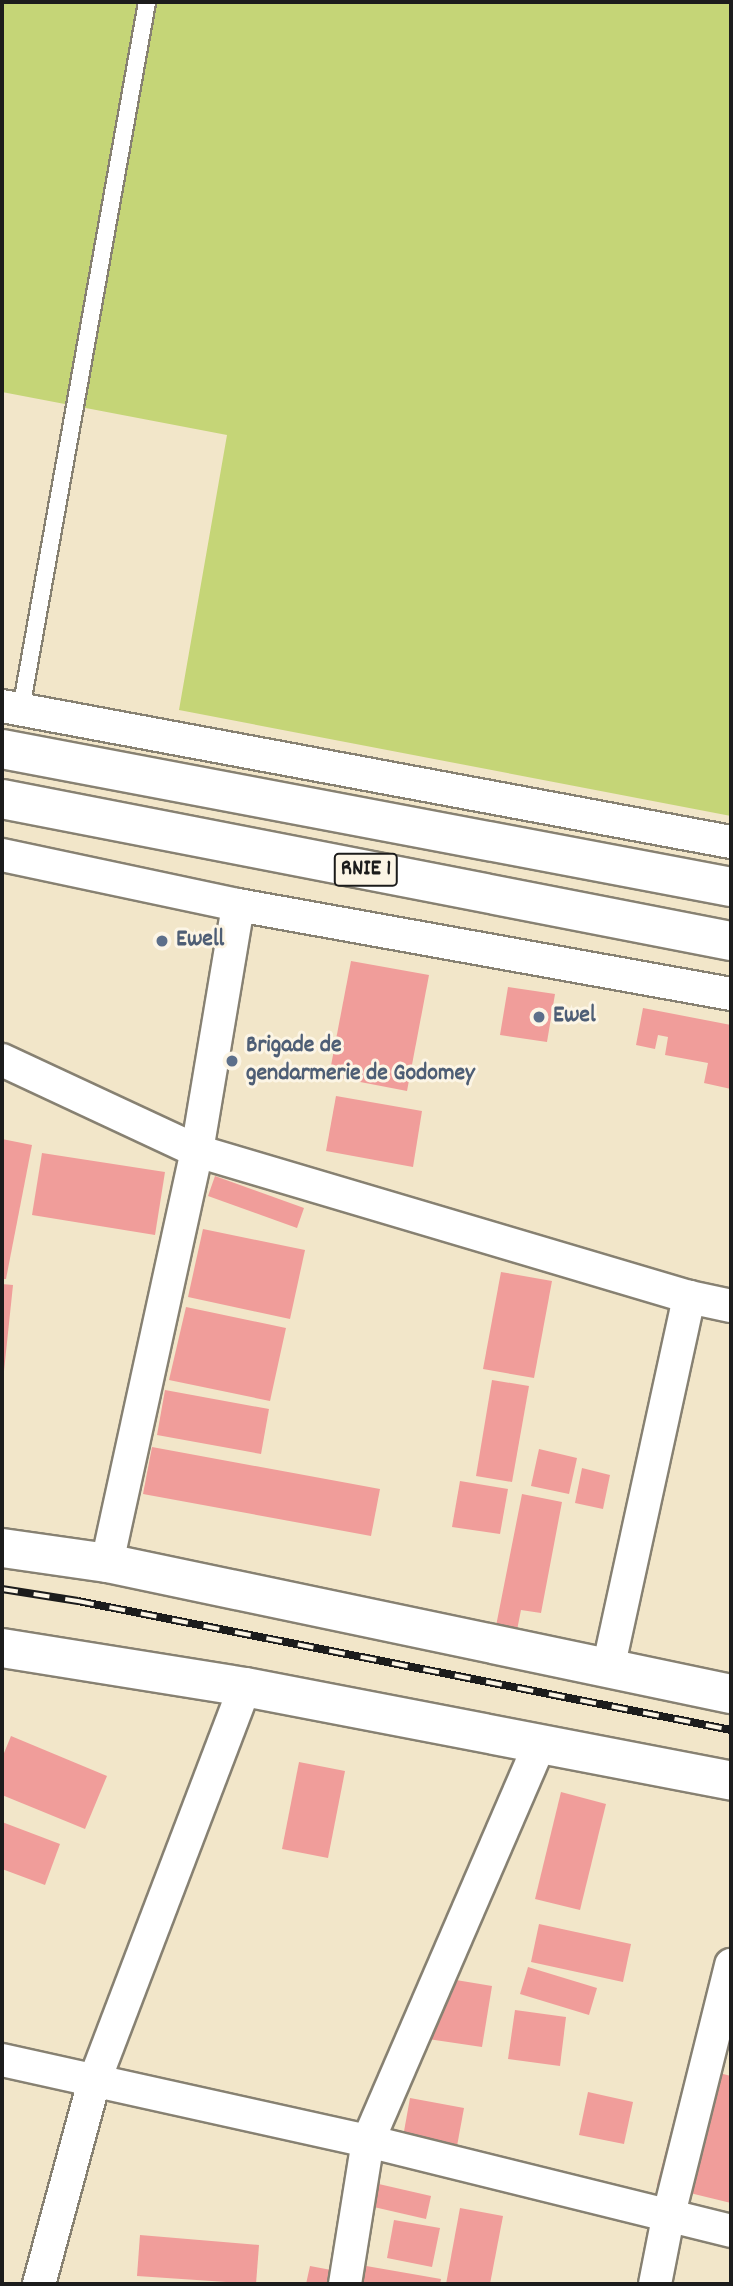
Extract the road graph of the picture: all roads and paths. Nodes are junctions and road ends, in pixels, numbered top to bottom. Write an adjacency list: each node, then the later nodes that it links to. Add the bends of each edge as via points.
1 (147, 2): 2 (lane)
2 (11, 708): 5 (street)
3 (2, 749): 7 (main road, RNIE 1)
4 (2, 799): 9 (main road, RNIE 1)
5 (731, 842)
6 (2, 855): 8 (street)
7 (731, 887)
8 (238, 905): 10 (street); 12 (street)
9 (731, 941)
10 (731, 994)
11 (2, 1060): 12 (street)
12 (197, 1151): 13 (street); 16 (street)
13 (689, 1297): 14 (street); 18 (street)
14 (731, 1306)
15 (2, 1548): 16 (main road)
16 (107, 1563): 18 (main road)
17 (2, 1647): 19 (main road)
18 (608, 1669): 20 (main road)
19 (245, 1687): 21 (main road); 25 (street)
20 (731, 1694)
21 (540, 1744): 22 (main road); 26 (street)
22 (731, 1780)
23 (731, 1965): 27 (street)
24 (2, 2060): 25 (street)
25 (94, 2082): 26 (street); 29 (street)
26 (368, 2141): 27 (street); 30 (street)
27 (668, 2218): 28 (street); 31 (street)
28 (731, 2231)
29 (40, 2284)
30 (345, 2284)
31 (655, 2284)

